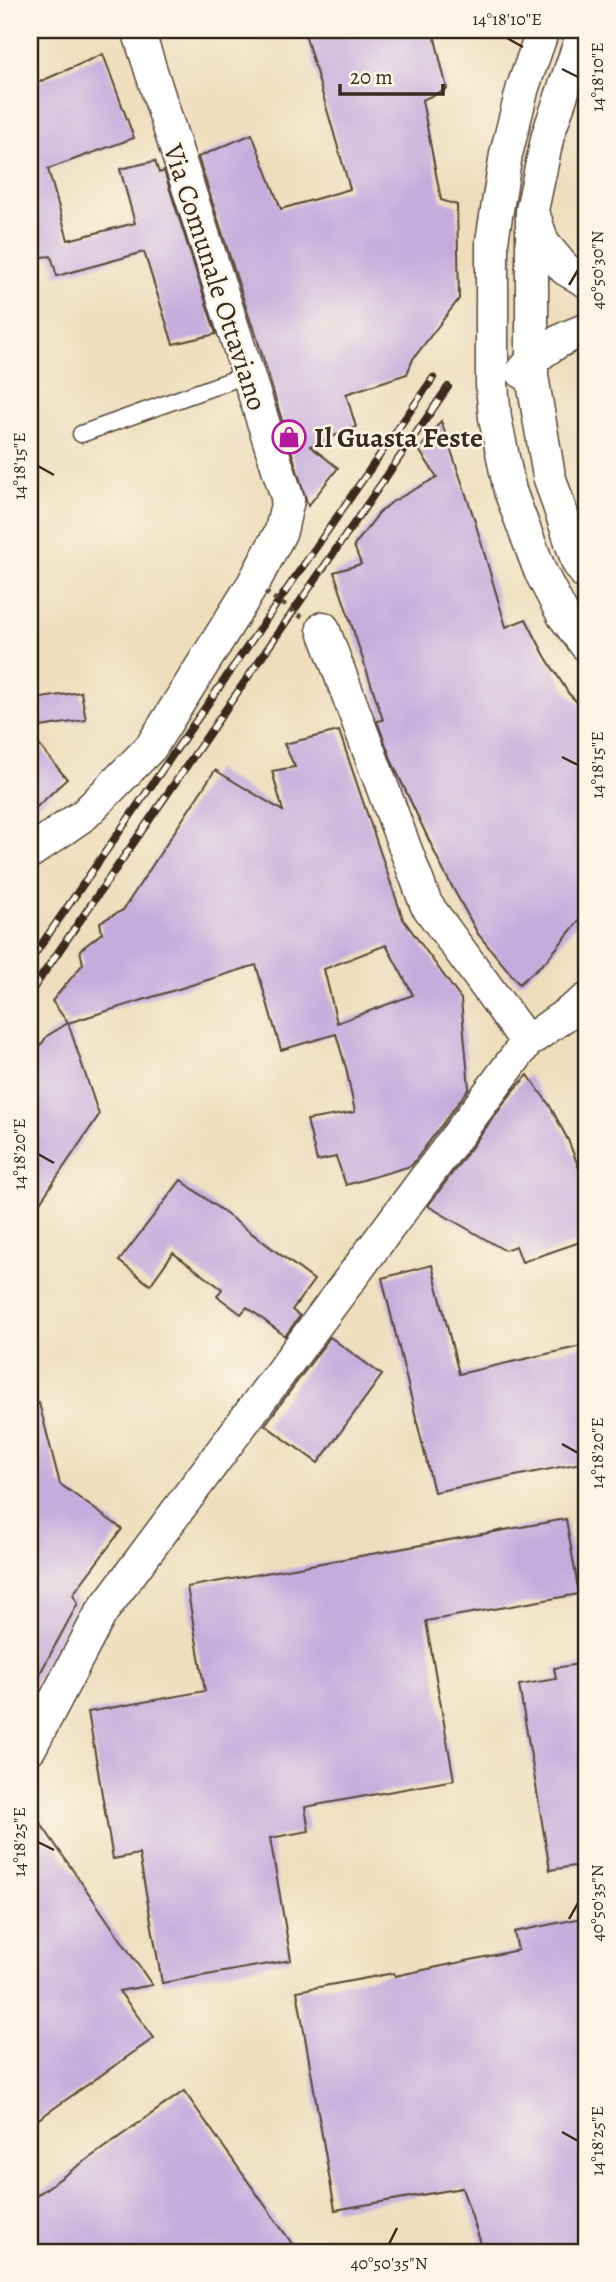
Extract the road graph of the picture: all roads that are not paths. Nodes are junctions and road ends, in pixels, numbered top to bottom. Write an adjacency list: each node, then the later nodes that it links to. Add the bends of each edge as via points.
1 (138, 30): 8 (street, Via Comunale Ottaviano)
2 (543, 30): 9 (street, via 506,154 492,241)
3 (584, 30): 4 (street, via 548,135)
4 (532, 210): 5 (street, via 543,243 565,269); 7 (street)
5 (586, 281)
6 (586, 330): 7 (street, via 565,337)
7 (532, 360): 9 (street, via 510,387); 11 (street, via 549,476 578,563)
8 (246, 375): 10 (lane); 14 (street, Via Comunale Ottaviano, via 288,500 281,531 151,747 85,814)
9 (495, 418): 13 (street, via 510,491 540,571 563,615)
10 (81, 434)
11 (586, 574)
12 (313, 623): 16 (street, via 426,904)
13 (586, 645)
14 (30, 852)
15 (586, 1000): 16 (street)
16 (527, 1042): 17 (street, via 101,1613)
17 (30, 1748)

